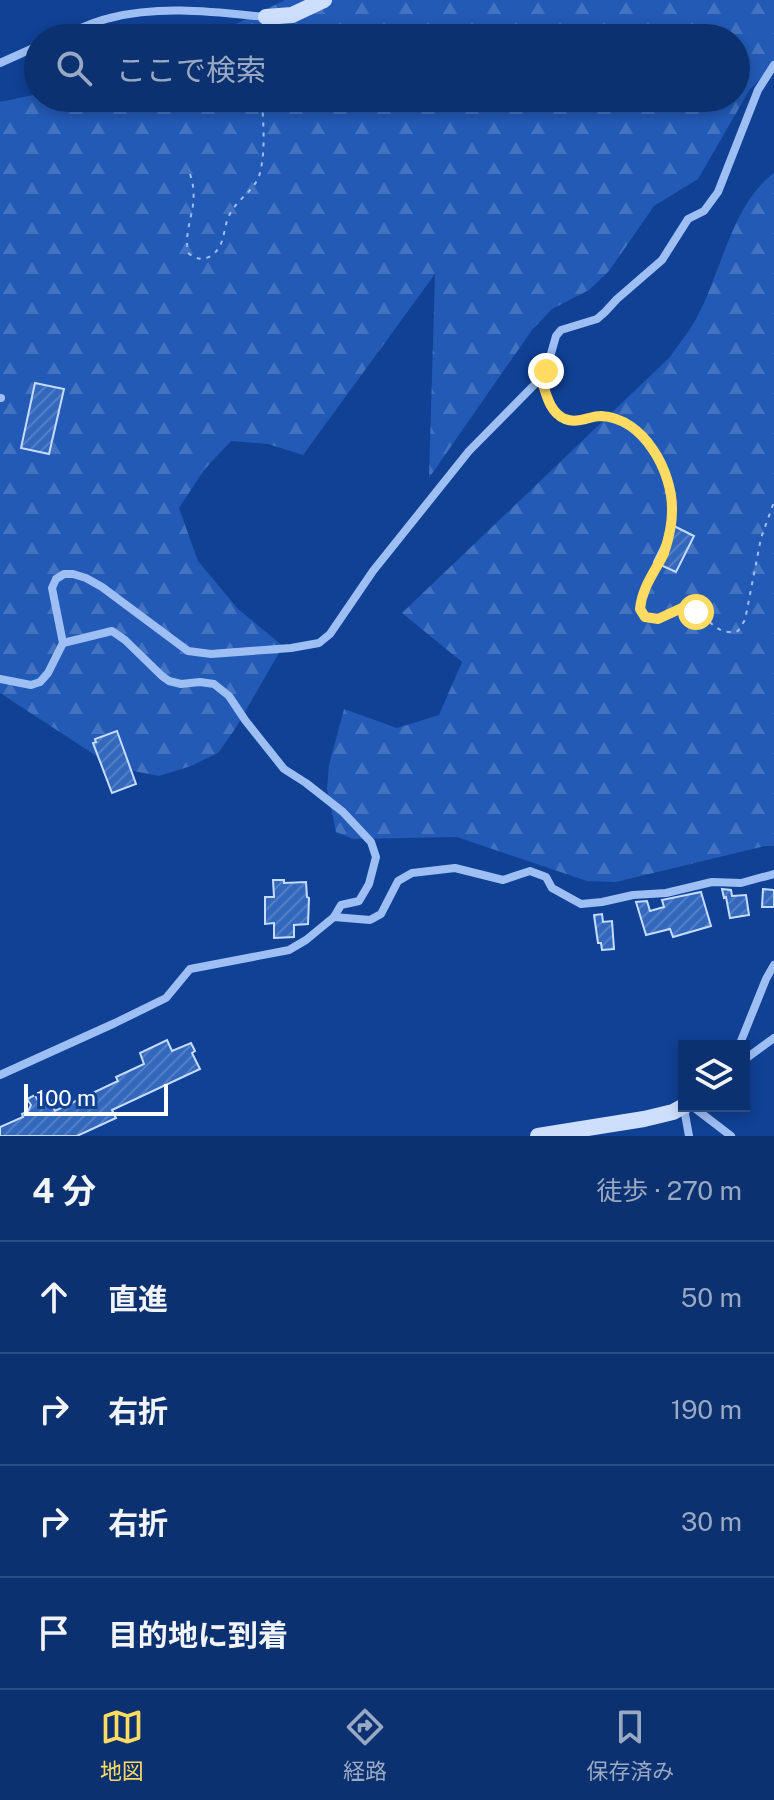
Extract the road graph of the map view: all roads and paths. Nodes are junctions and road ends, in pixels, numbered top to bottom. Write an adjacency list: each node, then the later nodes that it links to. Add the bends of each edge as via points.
1 (324, 0): 2 (street, via 292,15)
2 (266, 17): 3 (street, via 187,10)
3 (94, 24)
4 (24, 52): 5 (street)
5 (0, 63)
6 (774, 65): 7 (street)
7 (750, 110)
8 (262, 112): 10 (path, via 260,177 230,213 222,244 206,259 188,253 196,189)
9 (749, 112): 11 (street, via 718,192 704,211 688,219 662,260 597,319 561,330)
10 (190, 174)
11 (541, 378): 12 (path, via 557,414 578,421 615,418 635,429 663,467 672,515 664,551 641,594 645,617 658,619 684,607 718,630 738,631); 13 (street, via 469,451 319,643 211,654 188,651 102,587 64,574 52,588)
12 (774, 502)
13 (63, 643): 14 (street, via 40,682); 16 (street, via 112,631 169,681 214,684 229,696 284,769 343,812 371,842 376,857 369,884 359,901 341,905)
14 (0, 679)
15 (774, 874): 16 (street, via 581,904 530,871 503,880 455,868 412,873 398,881 381,914 370,920)
16 (334, 917): 21 (street, via 289,950 190,969 166,998)
17 (774, 965): 19 (street)
18 (774, 1038): 20 (street)
19 (741, 1040)
20 (750, 1056)
21 (0, 1075)
22 (678, 1110): 25 (street)
23 (686, 1112): 26 (street)
24 (697, 1112): 27 (street)
25 (538, 1136)
26 (689, 1136)
27 (731, 1136)

